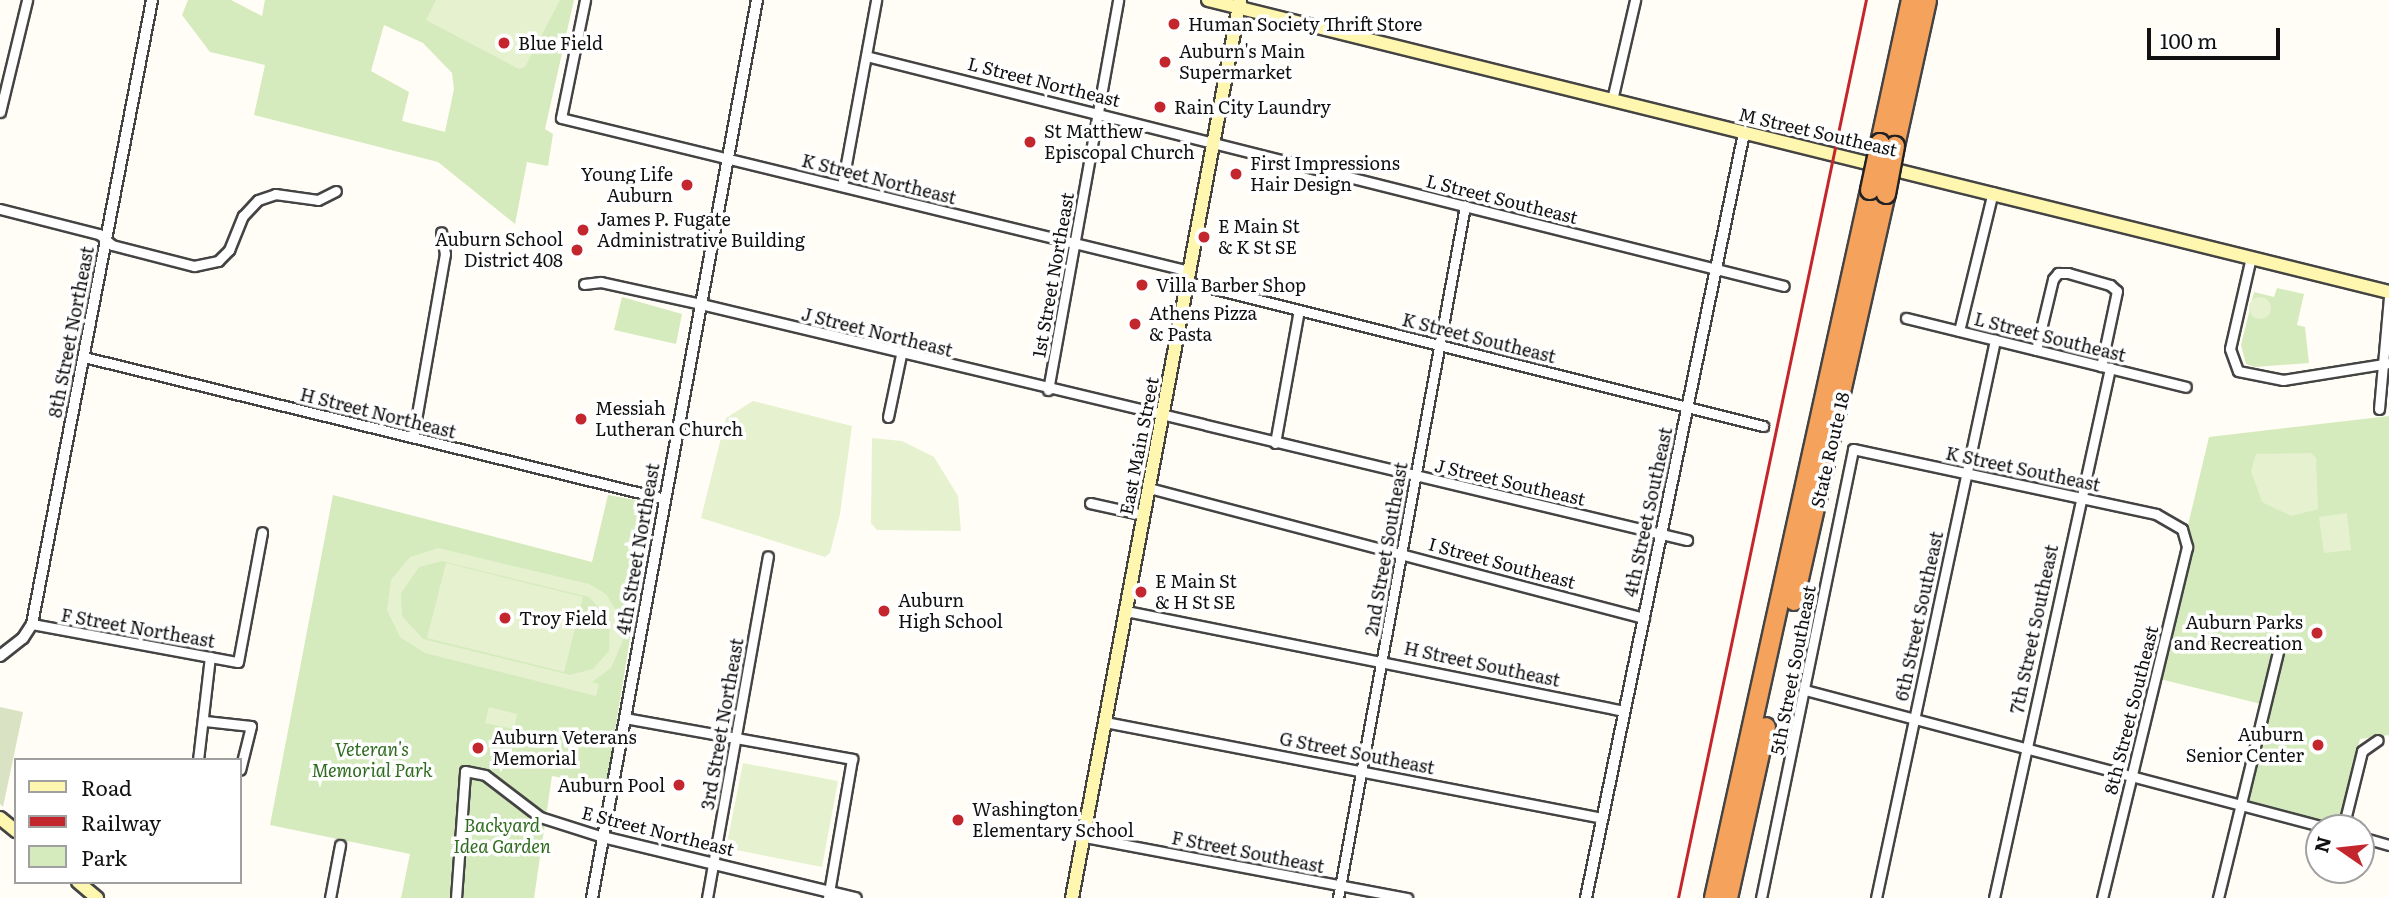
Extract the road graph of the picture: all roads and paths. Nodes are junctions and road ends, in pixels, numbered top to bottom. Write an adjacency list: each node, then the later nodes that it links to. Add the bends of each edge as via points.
1 (27, 0): 15 (street)
2 (152, 0): 27 (street, 8th Street Northeast)
3 (585, 0): 19 (street, K Street Northeast, via 561,118)
4 (757, 0): 19 (street, 4th Street Northeast)
5 (876, 0): 12 (street)
6 (1118, 0): 14 (street, 1st Street Northeast)
7 (1208, 0): 11 (main road, M Street Southeast)
8 (1635, 0): 13 (street)
9 (1911, 0): 18 (highway, State Route 18)
10 (1927, 0): 18 (highway, State Route 18)
11 (1239, 4): 13 (main road, M Street Southeast); 17 (main road, East Main Street)
12 (866, 56): 14 (street, L Street Northeast); 20 (street)
13 (1612, 100): 16 (main road, M Street Southeast)
14 (1098, 111): 17 (street, L Street Northeast); 28 (street, 1st Street Northeast)
15 (0, 112)
16 (1744, 133): 23 (main road, M Street Southeast); 30 (street, 4th Street Southeast)
17 (1213, 142): 24 (street, L Street Southeast); 31 (main road, East Main Street)
18 (1888, 145): 22 (highway, State Route 18, bridge)
19 (728, 158): 20 (street, K Street Northeast); 36 (street, 4th Street Northeast)
20 (842, 186): 28 (street, K Street Northeast)
21 (336, 191): 27 (street, via 318,200 265,196 246,211 218,261 194,266)
22 (1878, 192): 113 (highway, State Route 18); 114 (highway, State Route 18)
23 (1993, 192): 29 (main road, M Street Southeast); 39 (street)
24 (1465, 205): 30 (street, L Street Southeast); 41 (street, 2nd Street Southeast)
25 (0, 209): 27 (street, via 99,234)
26 (441, 232): 54 (street, via 445,254)
27 (106, 240): 44 (street, 8th Street Northeast)
28 (1075, 243): 31 (street, K Street Northeast); 48 (street, 1st Street Northeast)
29 (2250, 257): 34 (main road, M Street Southeast); 45 (street, via 2230,346 2236,369 2253,377 2283,380)
30 (1716, 269): 33 (street, L Street Southeast); 49 (street, 4th Street Southeast)
31 (1188, 276): 37 (street, K Street Southeast); 52 (main road, East Main Street)
32 (584, 284): 36 (street, J Street Northeast, via 601,282)
33 (1784, 286)
34 (2389, 292)
35 (2389, 298): 45 (street)
36 (701, 304): 43 (street, J Street Northeast); 61 (street, 4th Street Northeast)
37 (1299, 310): 41 (street, K Street Southeast); 55 (street)
38 (1906, 318): 39 (street, L Street Southeast)
39 (1959, 331): 40 (street, L Street Southeast)
40 (1995, 340): 42 (street, L Street Southeast); 57 (street, 6th Street Southeast)
41 (1439, 344): 49 (street, K Street Southeast); 58 (street, 2nd Street Southeast)
42 (2036, 350): 46 (street, L Street Southeast); 46 (street, 7th Street Southeast, via 2053,279 2058,273 2068,273 2117,291)
43 (901, 355): 48 (street, J Street Northeast); 51 (street)
44 (83, 357): 54 (street, H Street Northeast); 72 (street, 8th Street Northeast)
45 (2385, 363): 50 (street)
46 (2106, 367): 47 (street, L Street Southeast); 60 (street, 7th Street Southeast)
47 (2186, 387)
48 (1048, 390): 52 (street, J Street Northeast)
49 (1688, 406): 53 (street, K Street Southeast); 66 (street, 4th Street Southeast)
50 (2379, 409)
51 (888, 417)
52 (1162, 417): 55 (street, J Street Southeast); 59 (main road, East Main Street)
53 (1763, 426)
54 (413, 437): 61 (street, H Street Northeast)
55 (1275, 443): 58 (street, J Street Southeast)
56 (1853, 449): 57 (street, K Street Southeast); 77 (street, 5th Street Southeast)
57 (1965, 473): 60 (street, K Street Southeast); 80 (street, 6th Street Southeast)
58 (1415, 476): 66 (street, J Street Southeast); 68 (street, 2nd Street Southeast)
59 (1149, 488): 63 (main road, East Main Street); 68 (street, I Street Southeast)
60 (2079, 498): 64 (street, K Street Southeast, via 2166,517); 85 (street, 7th Street Southeast)
61 (665, 499): 79 (street, 4th Street Northeast)
62 (1090, 502): 63 (street)
63 (1144, 515): 70 (main road, East Main Street)
64 (2182, 529): 89 (street, 8th Street Southeast, via 2187,547)
65 (262, 532): 75 (street, F Street Northeast, via 238,662)
66 (1661, 534): 67 (street, J Street Southeast); 71 (street, 4th Street Southeast)
67 (1687, 540)
68 (1401, 553): 71 (street, I Street Southeast); 76 (street, 2nd Street Southeast)
69 (768, 556): 83 (street, 3rd Street Northeast)
70 (1126, 611): 76 (street, H Street Southeast); 82 (main road, East Main Street)
71 (1644, 618): 78 (street, 4th Street Southeast)
72 (32, 624): 74 (street, via 23,639); 75 (street, F Street Northeast)
73 (2278, 652): 90 (street)
74 (0, 656)
75 (210, 657): 81 (street)
76 (1382, 659): 78 (street, H Street Southeast); 88 (street, 2nd Street Southeast)
77 (1805, 690): 80 (street); 115 (street, 5th Street Southeast)
78 (1624, 711): 93 (street, 4th Street Southeast)
79 (625, 718): 83 (street); 96 (street, 4th Street Northeast)
80 (1914, 719): 85 (street); 116 (street, 6th Street Southeast)
81 (205, 721): 86 (street); 87 (street, via 251,726)
82 (1105, 722): 88 (street, G Street Southeast); 97 (main road, East Main Street)
83 (736, 738): 99 (street, 3rd Street Northeast); 102 (street, via 852,759)
84 (2378, 740): 91 (street, via 2362,751)
85 (2025, 748): 89 (street); 117 (street, 7th Street Southeast)
86 (198, 758)
87 (242, 762)
88 (1361, 770): 93 (street, G Street Southeast); 101 (street, 2nd Street Southeast)
89 (2131, 776): 90 (street); 118 (street, 8th Street Southeast)
90 (2240, 805): 94 (street); 119 (street)
91 (2346, 814)
92 (0, 818): 95 (main road)
93 (1602, 818): 112 (street, 4th Street Southeast)
94 (2305, 822)
95 (14, 829)
96 (603, 837): 99 (street, E Street Northeast); 105 (street, E Street Northeast, via 540,817 485,775 465,771); 106 (street, 4th Street Northeast)
97 (1084, 837): 101 (street, F Street Southeast); 109 (main road, East Main Street)
98 (340, 845): 104 (street)
99 (713, 862): 102 (street, E Street Northeast); 107 (street, 3rd Street Northeast)
100 (80, 884): 103 (main road)
101 (1340, 886): 110 (street, 2nd Street Southeast); 111 (street, F Street Southeast)
102 (828, 895): 108 (street, E Street Northeast)
103 (97, 898)
104 (330, 898)
105 (456, 898)
106 (592, 898)
107 (707, 898)
108 (856, 898)
109 (1072, 898)
110 (1338, 898)
111 (1407, 898)
112 (1586, 898)
113 (1714, 898)
114 (1728, 898)
115 (1760, 898)
116 (1876, 898)
117 (1994, 898)
118 (2102, 898)
119 (2218, 898)

